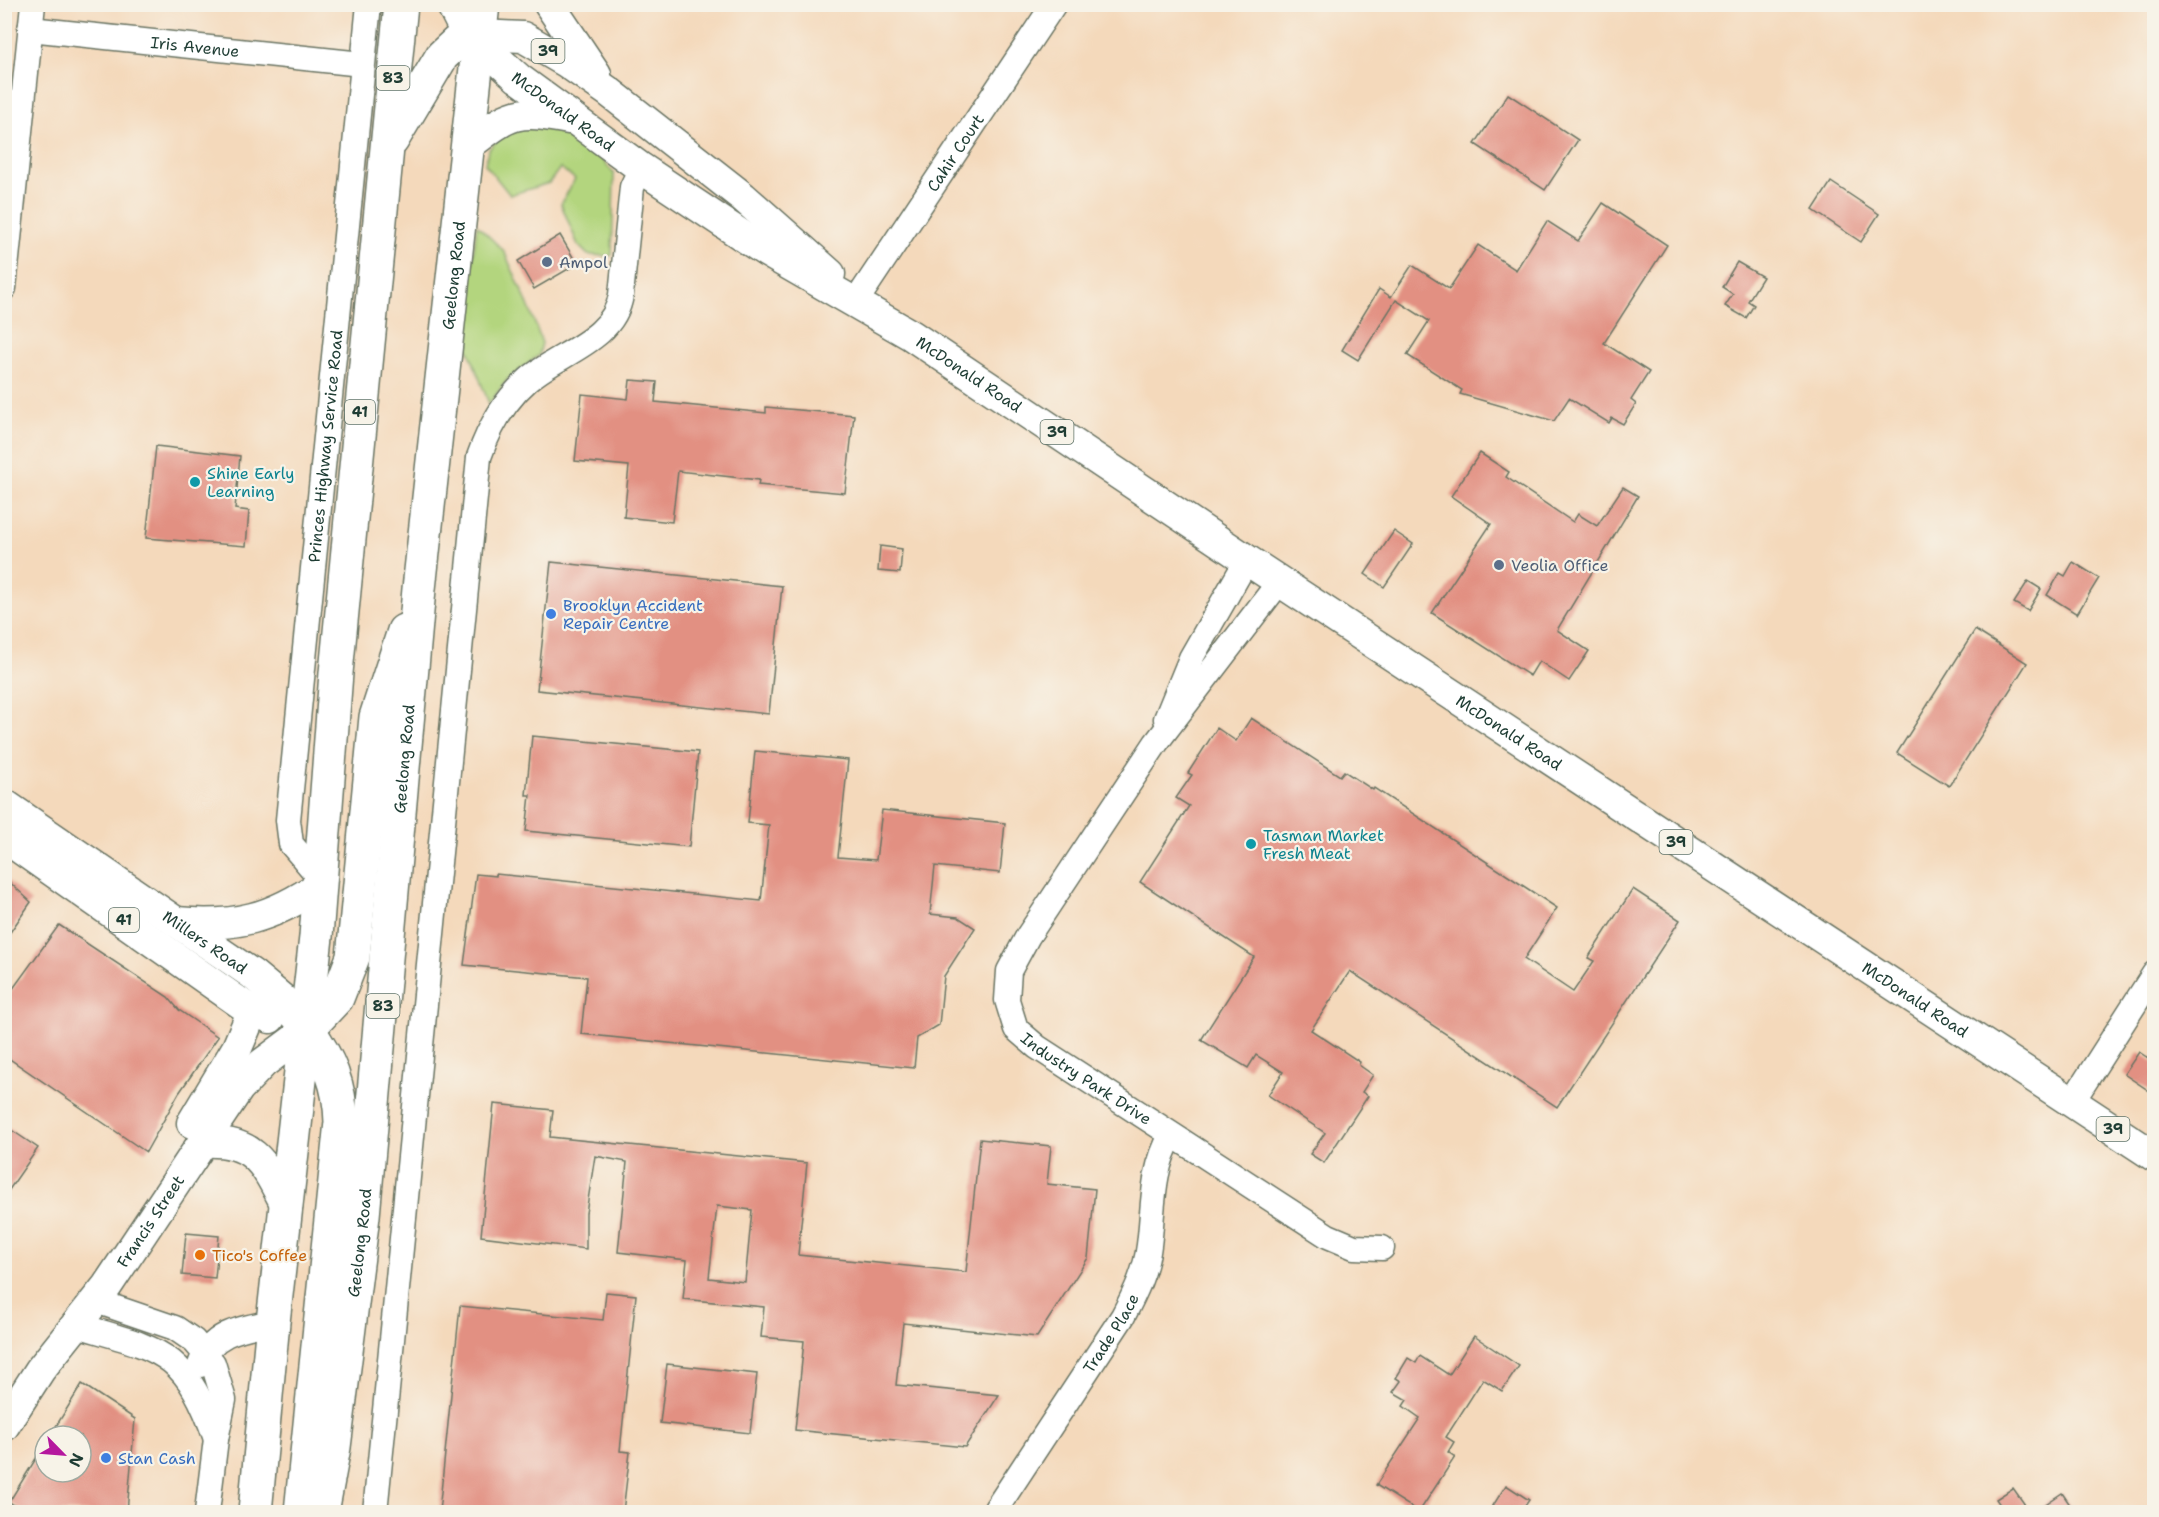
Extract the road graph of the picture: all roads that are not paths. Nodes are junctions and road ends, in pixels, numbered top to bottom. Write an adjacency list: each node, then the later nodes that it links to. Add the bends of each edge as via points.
1 (33, 4): 7 (street)
2 (369, 4): 9 (street, Princes Highway Service Road)
3 (401, 4): 14 (highway, 83)
4 (453, 4): 8 (highway)
5 (549, 4): 10 (main road, 39)
6 (1054, 4): 17 (street, Cahir Court)
7 (30, 29): 9 (street, Iris Avenue); 16 (street)
8 (478, 29): 10 (main road, McDonald Road / 39, via 523,37); 11 (main road, McDonald Road / 39, via 518,78); 13 (highway, Geelong Road); 14 (highway, 41, via 442,56)
9 (362, 64): 24 (street, Princes Highway Service Road, via 288,828 295,850)
10 (609, 92): 12 (main road, McDonald Road / 39)
11 (578, 121): 13 (main road, via 537,113 518,114 495,124); 15 (main road, McDonald Road / 39)
12 (664, 134): 15 (main road); 17 (main road, McDonald Road / 39, via 784,231)
13 (469, 145): 20 (highway, Geelong Road)
14 (385, 151): 24 (highway, 41, via 336,673)
15 (641, 168): 17 (main road, McDonald Road / 39, via 767,252); 47 (street, via 632,187 621,295 615,311 594,337 547,365 515,393 489,433 479,458)
16 (4, 288)
17 (861, 303): 18 (main road, McDonald Road / 39)
18 (1247, 560): 19 (main road, McDonald Road / 39); 21 (street, Industry Park Drive, via 1191,658)
19 (1280, 581): 21 (street, Industry Park Drive); 29 (main road, McDonald Road / 39)
20 (419, 589): 28 (highway, via 376,717 351,966 337,998); 46 (highway, Geelong Road / 83, via 363,1216)
21 (1156, 743): 30 (street, Industry Park Drive, via 1028,936 1009,971 1007,1000 1016,1029 1037,1047)
22 (4, 804): 25 (main road, Millers Road / 41)
23 (4, 837): 25 (main road, Millers Road / 41)
24 (321, 882): 25 (main road, 41, via 285,908); 28 (highway)
25 (168, 933): 27 (main road, Millers Road / 41); 28 (main road, Millers Road, via 262,982)
26 (2154, 974): 29 (street)
27 (253, 1010): 28 (main road, Millers Road / 41); 33 (main road, via 235,1053)
28 (307, 1030): 31 (main road, Francis Street, via 244,1082); 34 (highway); 45 (highway, via 335,1077 340,1122)
29 (2072, 1102): 32 (main road, McDonald Road / 39)
30 (1170, 1136): 35 (street, Industry Park Drive, via 1328,1236 1354,1247); 42 (street, Trade Place, via 1156,1167 1149,1248 1139,1284 1123,1316)
31 (203, 1142): 33 (main road, Francis Street); 34 (main road, via 229,1141 248,1151 265,1168)
32 (2154, 1156)
33 (167, 1180): 36 (main road, via 94,1268)
34 (287, 1207): 37 (highway)
35 (1382, 1248)
36 (82, 1310): 38 (street, via 175,1328); 39 (street, via 160,1352 178,1366); 40 (main road)
37 (273, 1322): 38 (street, via 224,1335); 44 (highway)
38 (205, 1352): 39 (street); 41 (street, via 224,1395)
39 (195, 1390): 41 (street)
40 (4, 1426)
41 (216, 1438): 43 (street)
42 (996, 1509)
43 (207, 1512)
44 (255, 1512)
45 (301, 1512)
46 (322, 1512)
47 (375, 1512)

